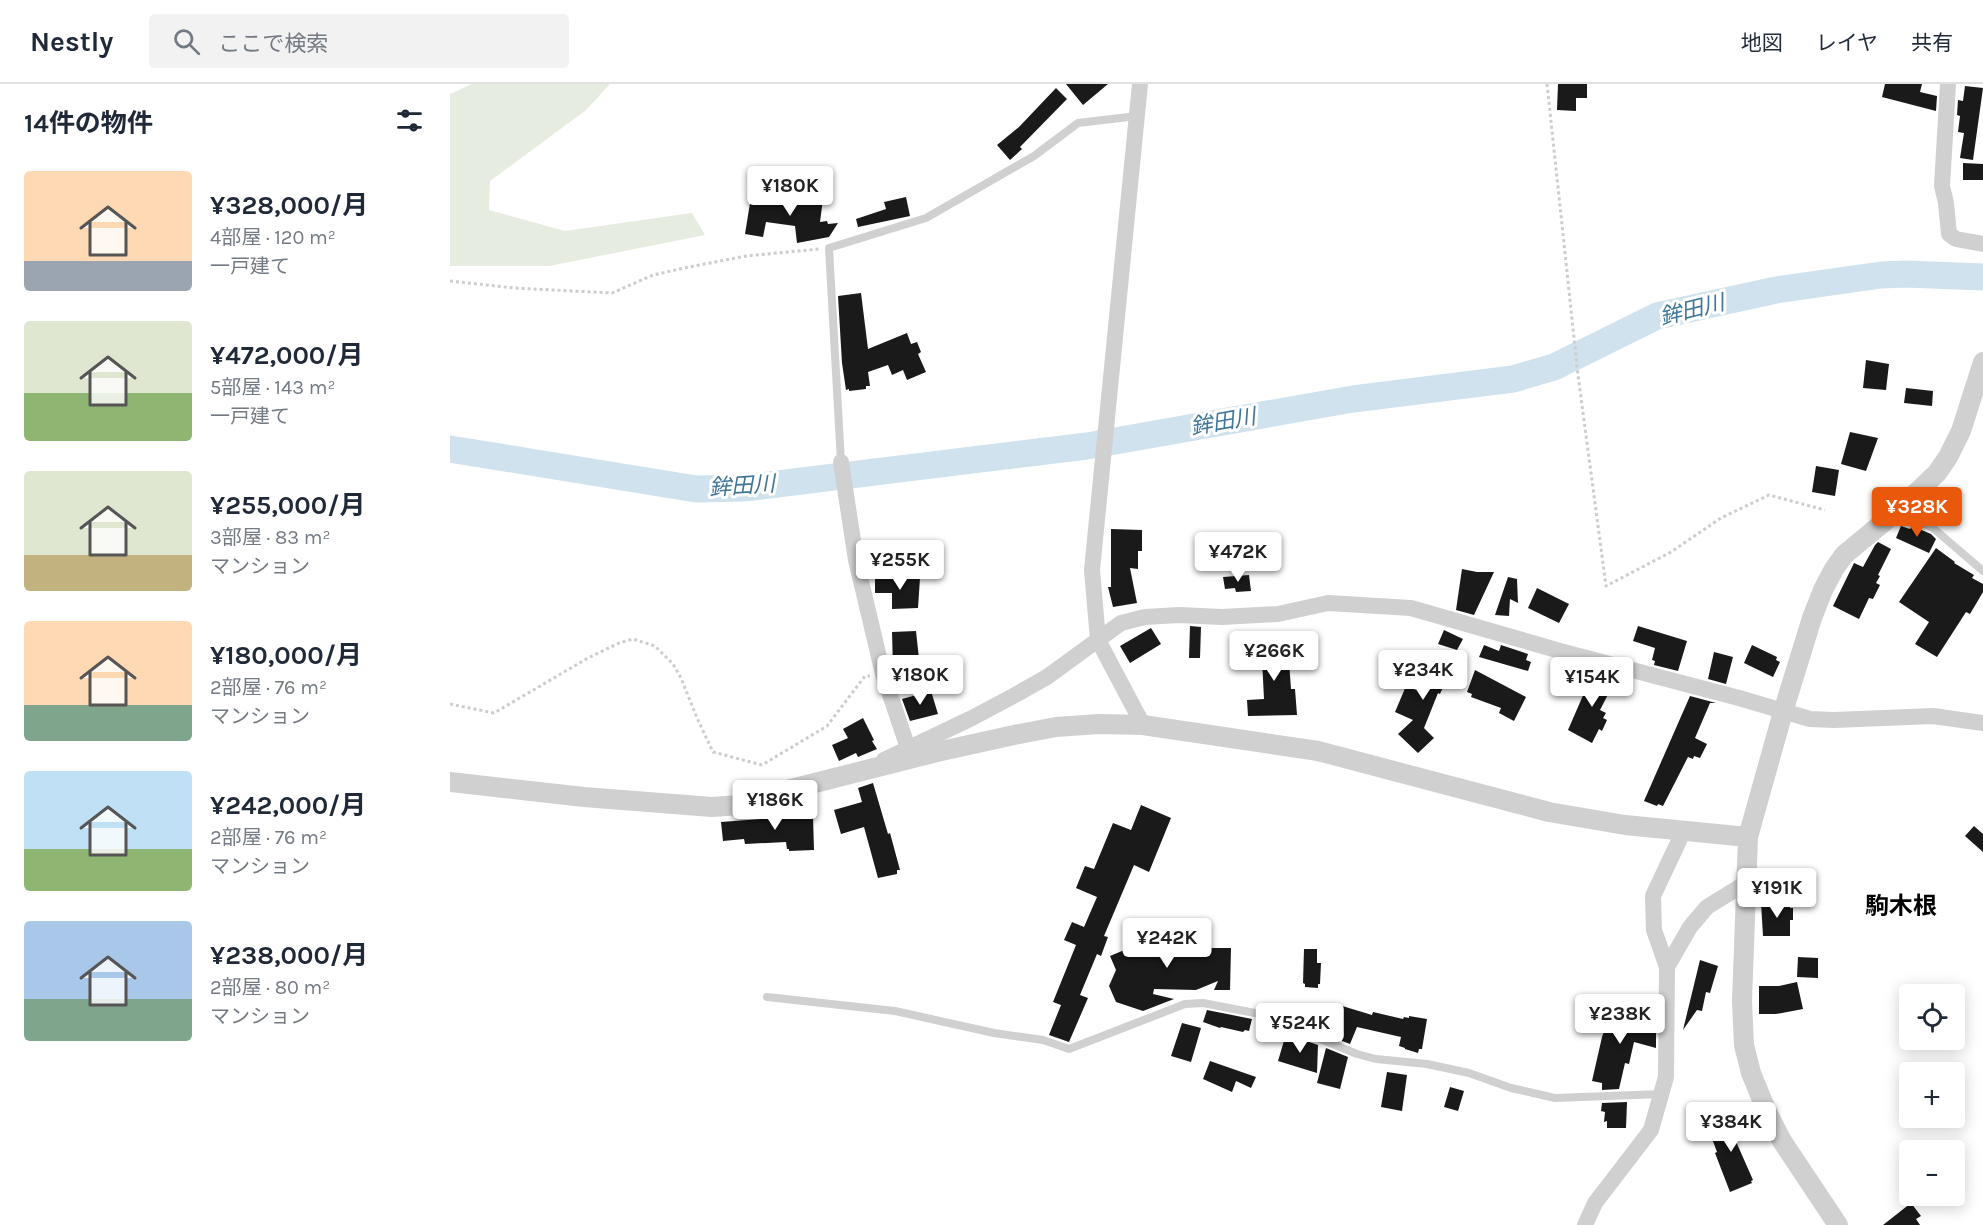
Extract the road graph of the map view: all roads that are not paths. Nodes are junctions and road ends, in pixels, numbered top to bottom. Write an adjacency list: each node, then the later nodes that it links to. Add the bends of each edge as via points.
1 (1140, 84): 3 (street)
2 (1948, 84): 4 (street, via 1942,186 1949,234)
3 (1137, 116): 6 (lane, via 1078,123 1034,156 926,218 829,248); 9 (street, via 1092,570)
4 (1983, 244)
5 (1983, 362): 7 (street, via 1948,458)
6 (841, 462): 13 (street, via 856,560 883,674)
7 (1897, 511): 8 (lane, via 1933,528); 10 (street, via 1856,543 1834,568 1812,618)
8 (1983, 571)
9 (1098, 640): 10 (street, via 1121,623 1145,617 1278,614 1328,603 1411,608); 12 (street); 13 (street, via 1047,677)
10 (1784, 712): 11 (street, via 1826,720 1933,717); 17 (street)
11 (1983, 723)
12 (1143, 725): 14 (street, via 1046,729); 16 (street, via 1318,751 1568,816)
13 (908, 748): 14 (street)
14 (862, 771): 15 (street, via 740,805 712,807)
15 (450, 782)
16 (1684, 830): 17 (street); 19 (street, via 1653,896 1654,930)
17 (1748, 837): 18 (street)
18 (1746, 883): 19 (street, via 1707,907 1690,927); 23 (street, via 1742,1001 1744,1045 1751,1073 1782,1141)
19 (1667, 967): 21 (street, via 1666,1077)
20 (767, 997): 21 (lane, via 895,1011 1043,1040 1069,1049 1185,1004 1203,1003 1260,1014 1357,1054 1469,1073 1555,1098)
21 (1662, 1094): 22 (street, via 1651,1130 1595,1203)
22 (1586, 1225)
23 (1838, 1225)

